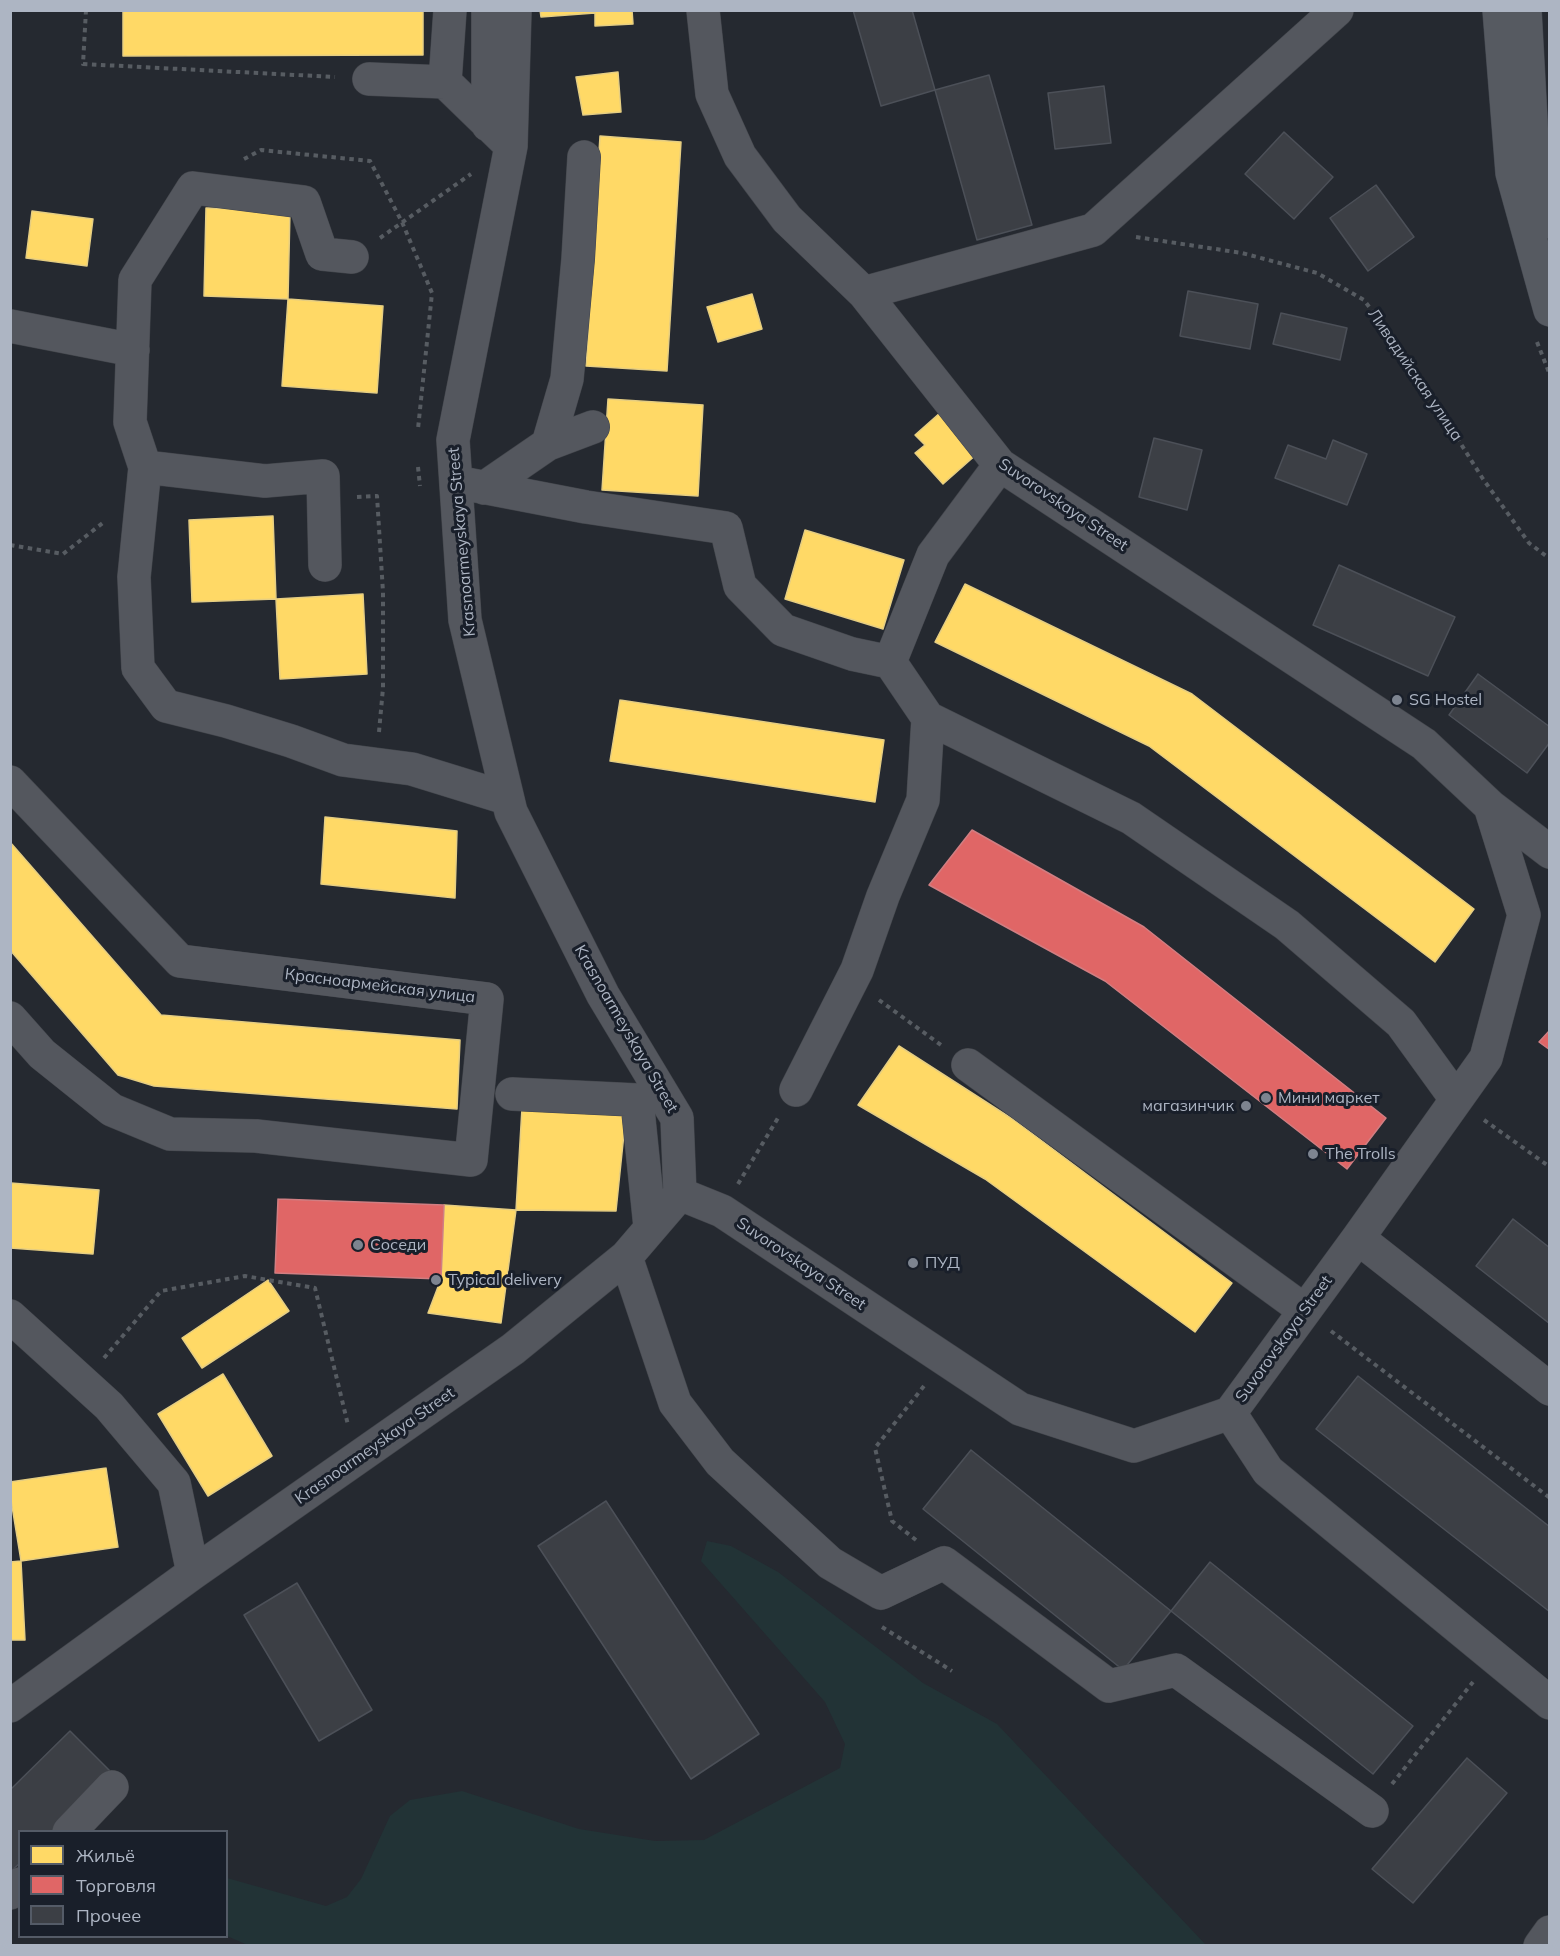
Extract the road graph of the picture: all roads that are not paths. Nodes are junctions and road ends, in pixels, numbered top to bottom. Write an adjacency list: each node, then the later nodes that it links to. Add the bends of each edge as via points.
1 (450, 10): 9 (street)
2 (488, 10): 10 (street)
3 (515, 10): 10 (street, Krasnoarmeyskaya Street)
4 (703, 10): 14 (street, Suvorovskaya Street, via 712,94 740,156 787,219)
5 (1337, 10): 14 (street, via 1094,230)
6 (1499, 10): 15 (main road, via 1512,173)
7 (1525, 10): 12 (main road, via 1533,156)
8 (369, 79): 9 (street)
9 (445, 82): 10 (street)
10 (499, 135): 22 (street, Krasnoarmeyskaya Street, via 453,441)
11 (584, 157): 19 (street, via 567,379)
12 (1550, 222)
13 (352, 257): 17 (street, via 322,255 304,202 194,188 135,280)
14 (864, 293): 20 (street, Suvorovskaya Street)
15 (1550, 310)
16 (10, 326): 17 (street)
17 (133, 350): 21 (street, via 130,422)
18 (593, 427): 19 (street)
19 (548, 444): 22 (street)
20 (1000, 465): 24 (street, via 933,555); 28 (street, Suvorovskaya Street, via 1424,744)
21 (143, 479): 23 (street, via 265,481 322,476); 27 (street, via 134,577 138,668 166,706 237,724 343,760 412,769)
22 (470, 485): 24 (street, via 726,528 740,586 783,630 852,654); 27 (street, Krasnoarmeyskaya Street, via 465,620)
23 (325, 565)
24 (890, 662): 25 (street)
25 (928, 718): 32 (street, via 923,800 852,980); 34 (street, via 1131,818 1287,925 1401,1023)
26 (10, 782): 30 (street, Красноармейская улица, via 180,961 487,999 471,1160 256,1136 170,1134 112,1110 42,1054)
27 (506, 798): 35 (street, Krasnoarmeyskaya Street, via 603,995 677,1118)
28 (1490, 806): 29 (street, Suvorovskaya Street); 34 (street, Suvorovskaya Street, via 1524,915 1486,1058)
29 (1550, 852)
30 (10, 1018)
31 (968, 1065): 39 (street)
32 (796, 1089)
33 (512, 1094): 36 (street, via 637,1100)
34 (1456, 1099): 37 (street, Suvorovskaya Street)
35 (680, 1194): 36 (street, Krasnoarmeyskaya Street); 42 (street, Suvorovskaya Street, via 722,1211 1020,1409 1134,1446)
36 (650, 1227): 38 (street, Krasnoarmeyskaya Street)
37 (1358, 1238): 39 (street, Suvorovskaya Street); 41 (street)
38 (626, 1257): 43 (street, Krasnoarmeyskaya Street, via 513,1349); 47 (street, via 675,1402 720,1462 830,1563 881,1593 944,1563 1109,1686 1176,1670)
39 (1304, 1310): 42 (street, Suvorovskaya Street)
40 (10, 1316): 43 (street, via 109,1406 174,1483)
41 (1550, 1389)
42 (1230, 1413): 44 (street, via 1268,1471)
43 (193, 1573): 45 (street, Krasnoarmeyskaya Street)
44 (1550, 1703)
45 (10, 1706)
46 (112, 1787): 48 (street)
47 (1372, 1811)
48 (71, 1830)
49 (1550, 1932): 50 (street)
50 (1539, 1946)

